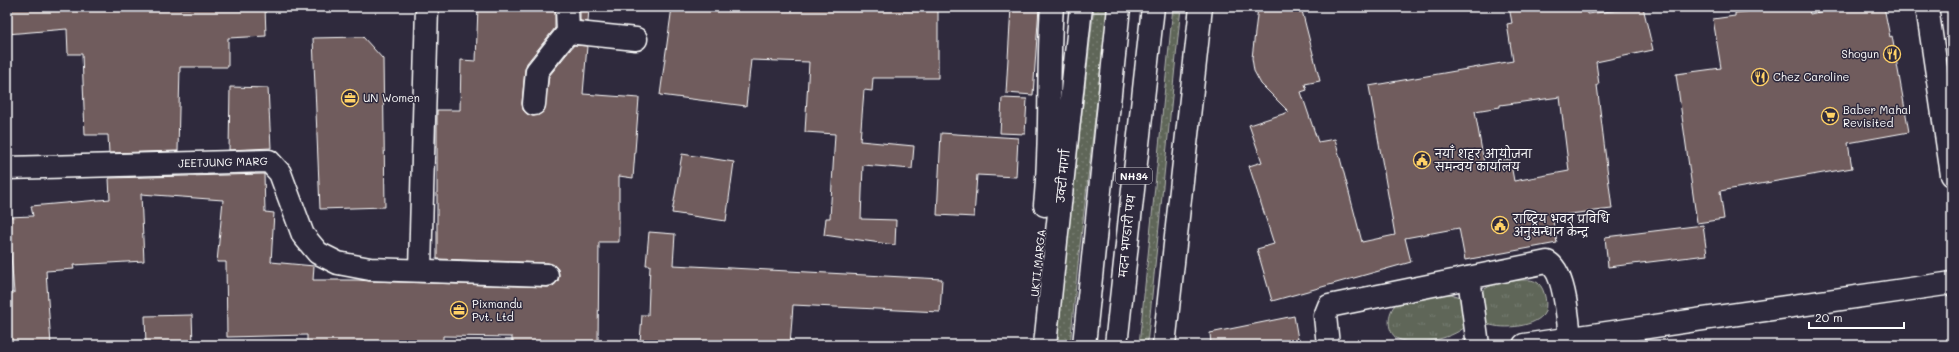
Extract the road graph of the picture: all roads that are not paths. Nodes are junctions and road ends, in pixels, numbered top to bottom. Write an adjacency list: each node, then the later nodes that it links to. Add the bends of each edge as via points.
1 (427, 7): 14 (main road)
2 (568, 7): 9 (main road)
3 (1052, 7): 19 (main road, UKTI MARGA, via 1047,180)
4 (1082, 7): 20 (main road, उक्टी मार्गा)
5 (1119, 7): 21 (main road, NH34)
6 (1153, 7): 22 (main road, मदन भण्डारी पथ / NH34)
7 (1201, 7): 23 (main road)
8 (1927, 7): 13 (main road)
9 (568, 32): 10 (main road); 11 (main road, via 538,71)
10 (636, 39)
11 (534, 104)
12 (7, 168): 14 (main road, JEETJUNG MARG, via 269,161 280,173 303,235 318,253 338,264 370,270)
13 (1952, 176)
14 (420, 270): 15 (main road, JEETJUNG MARG)
15 (548, 275)
16 (1469, 278): 18 (main road, via 1547,262 1552,264 1560,280); 24 (main road, via 1329,306 1325,316); 25 (main road)
17 (1952, 283): 18 (main road)
18 (1570, 338): 26 (main road)
19 (1030, 345)
20 (1045, 345)
21 (1084, 345)
22 (1116, 345)
23 (1164, 345)
24 (1328, 345)
25 (1478, 345)
26 (1524, 345)

